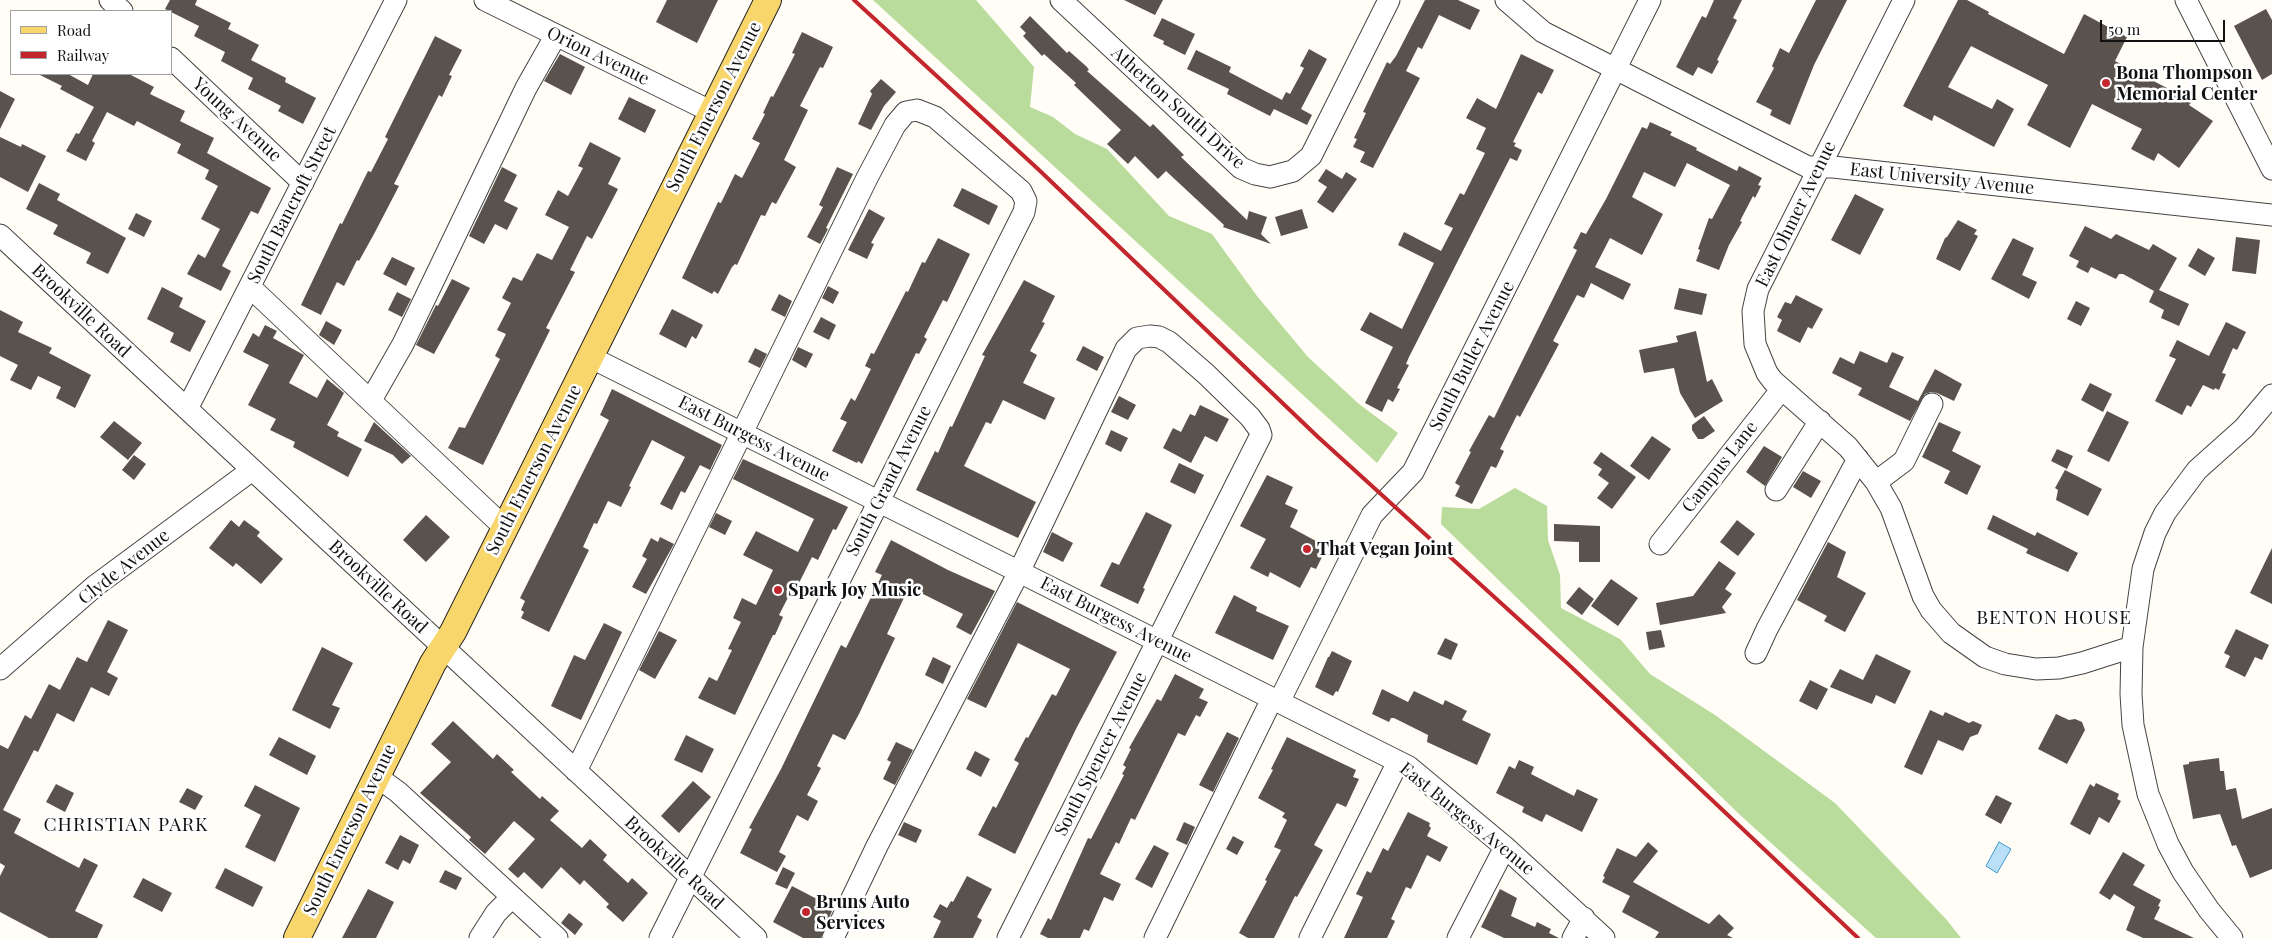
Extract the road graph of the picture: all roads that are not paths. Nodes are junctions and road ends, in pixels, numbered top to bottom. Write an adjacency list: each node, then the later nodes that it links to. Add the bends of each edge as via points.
1 (110, 0): 11 (street)
2 (396, 0): 18 (street, South Bancroft Street)
3 (485, 0): 12 (street, Orion Avenue)
4 (768, 0): 15 (main road, South Emerson Avenue)
5 (1061, 0): 6 (street, Atherton South Drive, via 1241,168 1270,177 1293,171 1311,156)
6 (1389, 0)
7 (1506, 0): 14 (street, East University Avenue, via 1543,32)
8 (1650, 0): 14 (street, South Butler Avenue)
9 (1904, 0): 16 (street, East Ohmer Avenue)
10 (2186, 0): 17 (street)
11 (121, 10)
12 (556, 35): 15 (street, Orion Avenue); 25 (street, via 526,88 402,344)
13 (172, 59): 18 (street, Young Avenue)
14 (1615, 70): 16 (street, East University Avenue, via 1802,165); 43 (street, South Butler Avenue, via 1413,472 1372,515)
15 (712, 112): 22 (main road, South Emerson Avenue)
16 (1819, 166): 19 (street, East University Avenue); 23 (street, East Ohmer Avenue, via 1762,281 1754,304 1754,344 1767,373)
17 (2272, 169)
18 (303, 183): 21 (street, South Bancroft Street)
19 (2272, 215)
20 (0, 235): 27 (street, Brookville Road)
21 (250, 287): 25 (street); 27 (street, South Bancroft Street)
22 (590, 357): 29 (street, East Burgess Avenue); 35 (main road, South Emerson Avenue)
23 (1780, 390): 28 (street, East Ohmer Avenue); 36 (street, Campus Lane)
24 (2272, 394): 40 (street, via 2244,428 2197,470 2165,513 2143,569)
25 (370, 400): 35 (street)
26 (1932, 404): 32 (street, via 1904,461)
27 (187, 409): 31 (street, Brookville Road)
28 (1820, 422): 30 (street, East Ohmer Avenue); 33 (street)
29 (742, 433): 34 (street, East Burgess Avenue); 34 (street, South Grand Avenue, via 895,125 906,112 917,110 935,117 1021,191 1026,201 1024,212); 45 (street)
30 (1858, 459): 32 (street, East Ohmer Avenue); 41 (street)
31 (252, 470): 39 (street, Brookville Road); 42 (street, Clyde Avenue, via 95,586)
32 (1876, 482): 40 (street, East Ohmer Avenue, via 1891,508 1916,581 1931,610 1951,633 1976,652 2005,664 2052,669)
33 (1776, 490)
34 (879, 502): 37 (street, East Burgess Avenue); 48 (street, South Grand Avenue)
35 (505, 528): 39 (main road, South Emerson Avenue, via 453,632)
36 (1660, 544)
37 (1019, 572): 38 (street, East Burgess Avenue); 38 (street, South Spencer Avenue, via 1126,349 1137,338 1159,337 1169,342 1250,417 1261,435); 56 (street)
38 (1157, 642): 43 (street, East Burgess Avenue); 57 (street, South Spencer Avenue)
39 (442, 647): 45 (street, Brookville Road); 46 (main road, South Emerson Avenue)
40 (2132, 647): 63 (street, via 2133,725 2148,794 2183,872)
41 (1756, 653)
42 (0, 670)
43 (1276, 700): 44 (street, East Burgess Avenue); 58 (street, South Butler Avenue)
44 (1398, 762): 47 (street, East Burgess Avenue, via 1414,771); 59 (street)
45 (576, 771): 48 (street, Brookville Road)
46 (376, 776): 49 (street, via 398,792); 51 (main road, South Emerson Avenue)
47 (1505, 847): 50 (street, East Burgess Avenue); 60 (street)
48 (690, 877): 54 (street, South Grand Avenue); 55 (street, Brookville Road)
49 (512, 896): 52 (street); 53 (street)
50 (1584, 918): 61 (street); 62 (street, East Burgess Avenue)
51 (298, 938)
52 (480, 938)
53 (557, 938)
54 (660, 938)
55 (756, 938)
56 (833, 938)
57 (1008, 938)
58 (1155, 938)
59 (1310, 938)
60 (1458, 938)
61 (1573, 938)
62 (1604, 938)
63 (2232, 938)

